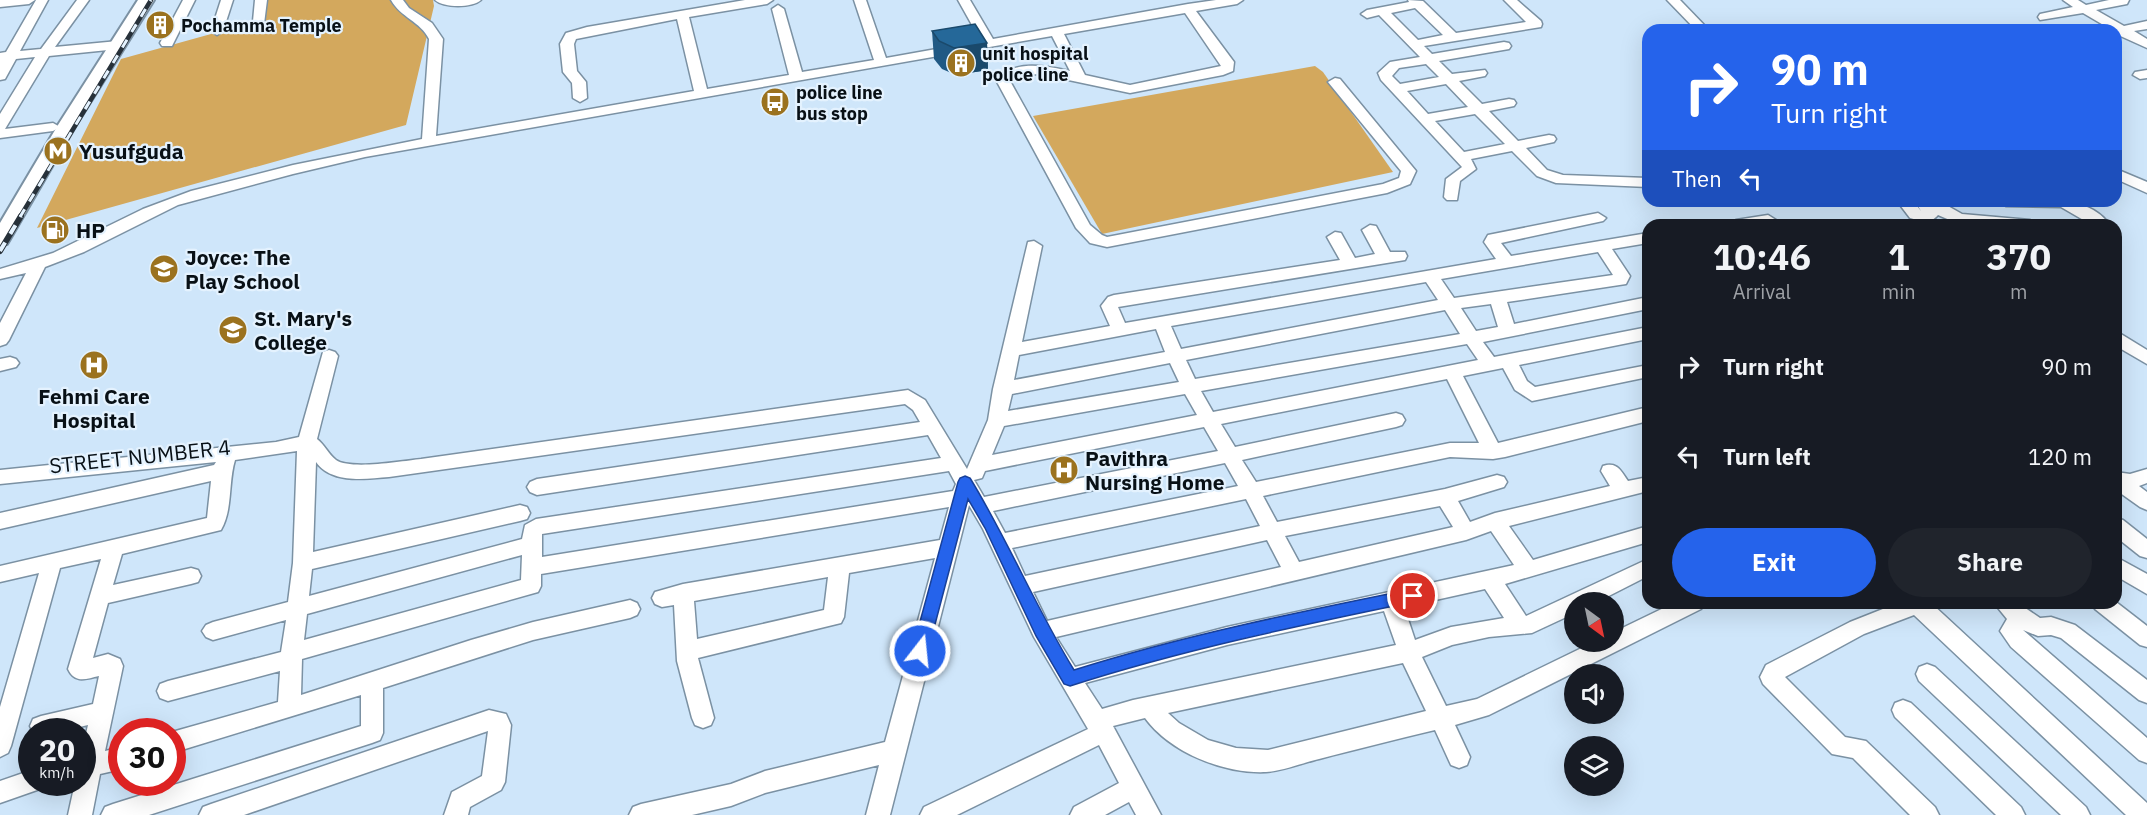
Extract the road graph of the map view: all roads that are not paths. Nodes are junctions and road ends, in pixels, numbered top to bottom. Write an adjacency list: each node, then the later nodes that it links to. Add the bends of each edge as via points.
1 (28, 0): 23 (street)
2 (42, 0): 48 (street)
3 (83, 0): 47 (street)
4 (135, 0): 45 (main road)
5 (146, 0): 45 (main road)
6 (189, 0): 42 (street)
7 (227, 0): 38 (street)
8 (261, 0): 32 (street)
9 (397, 0): 67 (street, via 408,13 425,22 435,39)
10 (441, 0): 11 (street)
11 (475, 0)
12 (767, 0): 30 (street)
13 (860, 0): 50 (street)
14 (964, 0): 41 (street)
15 (1148, 0): 28 (street)
16 (1237, 0): 20 (street)
17 (1510, 0): 40 (street, via 1536,24)
18 (1673, 0): 33 (street)
19 (2069, 0): 25 (street)
20 (1222, 1): 24 (street)
21 (2123, 1): 25 (street)
22 (1416, 2): 27 (street); 40 (street)
23 (0, 3)
24 (1188, 8): 28 (street); 54 (street, via 1227,62 1228,69 1130,89)
25 (2084, 8): 31 (street); 34 (street)
26 (778, 9): 53 (street)
27 (1382, 11): 29 (street); 43 (street)
28 (1157, 13): 37 (street)
29 (1367, 14)
30 (682, 15): 58 (street); 59 (street, via 569,37 570,72 579,82)
31 (2044, 17)
32 (259, 21)
33 (1697, 24)
34 (2108, 24)
35 (2147, 25): 36 (street)
36 (2122, 30)
37 (1056, 31): 41 (street); 54 (street)
38 (217, 32)
39 (2122, 32): 44 (street)
40 (1453, 38): 43 (street)
41 (988, 42): 50 (street)
42 (167, 43)
43 (1414, 44): 49 (street)
44 (2147, 44)
45 (112, 45): 47 (street); 64 (main road); 84 (main road)
46 (1504, 46): 49 (street)
47 (45, 52): 48 (street); 63 (street)
48 (5, 56): 52 (street)
49 (1429, 59): 55 (street); 57 (street, via 1386,70 1385,75)
50 (881, 61): 53 (street)
51 (1480, 73): 55 (street)
52 (0, 76)
53 (796, 76): 58 (street)
54 (1080, 78): 56 (street, via 1036,70 1014,73 1003,80 1084,228 1096,239 1107,242 1405,181 1409,171)
55 (1448, 79): 57 (street); 61 (street)
56 (1335, 82)
57 (1398, 89): 62 (street)
58 (701, 93): 67 (street)
59 (580, 98)
60 (1509, 103): 61 (street)
61 (1478, 109): 62 (street); 68 (street)
62 (1425, 119): 69 (street)
63 (0, 126)
64 (53, 127): 65 (street); 78 (main road)
65 (0, 134)
66 (1549, 138): 68 (street)
67 (429, 140): 89 (street, via 243,181 174,202)
68 (1514, 146): 69 (street); 71 (street, via 1542,173 1556,179)
69 (1461, 158): 73 (street, via 1469,169 1453,179)
70 (2122, 176): 72 (street)
71 (1642, 183)
72 (2147, 188)
73 (1452, 198)
74 (1909, 207): 75 (street, via 1915,215 1929,216)
75 (1927, 207)
76 (1937, 207): 80 (street)
77 (2074, 207): 81 (street)
78 (0, 215)
79 (1598, 218): 92 (street, via 1494,239)
80 (1959, 219)
81 (2094, 219)
82 (1370, 230): 88 (street, via 1392,257)
83 (1335, 237): 88 (street)
84 (0, 239)
85 (1642, 239): 87 (street)
86 (1034, 246): 102 (street)
87 (1602, 246): 92 (street); 92 (street, via 1622,276 1620,280)
88 (1350, 263): 96 (street, via 1114,301 1109,306)
89 (38, 265): 90 (street); 100 (street)
90 (0, 274)
91 (1430, 275): 92 (street); 93 (street); 95 (street)
92 (1504, 279): 93 (street); 97 (street)
93 (1449, 304): 99 (street); 104 (street)
94 (1642, 304): 97 (street)
95 (1161, 322): 96 (street); 104 (street)
96 (1120, 329): 102 (street)
97 (1508, 331): 99 (street)
98 (1642, 334): 106 (street)
99 (1471, 336): 107 (street); 111 (street)
100 (0, 340)
101 (2122, 341): 105 (street)
102 (1014, 350): 110 (street)
103 (328, 356): 117 (street)
104 (1176, 356): 110 (street); 111 (street)
105 (2147, 358)
106 (1508, 362): 107 (street); 108 (street, via 1521,385 1532,394)
107 (1490, 365): 109 (street)
108 (1642, 372)
109 (1453, 373): 114 (street); 118 (street)
110 (1002, 388): 113 (street)
111 (1190, 388): 113 (street); 114 (street)
112 (1642, 415): 118 (street)
113 (997, 420): 122 (street)
114 (1210, 420): 119 (street); 122 (street)
115 (1396, 420): 119 (street)
116 (934, 427): 117 (street, via 919,405 899,396 421,466 335,469 321,457 318,448); 121 (street); 131 (street)
117 (290, 444): 120 (street, STREET NUMBER 4); 123 (street, STREET NUMBER 4); 150 (street)
118 (1493, 452): 133 (street, via 1450,450)
119 (1229, 456): 133 (street); 134 (street)
120 (225, 462): 126 (street, STREET NUMBER 4); 138 (street); 146 (street, via 214,524)
121 (954, 463): 134 (street); 145 (street, via 540,526 532,531)
122 (978, 465): 134 (street)
123 (0, 471)
124 (1610, 471): 132 (street)
125 (2147, 476): 127 (street)
126 (0, 477)
127 (2122, 480)
128 (1497, 482): 135 (street)
129 (2122, 483): 136 (street)
130 (1642, 485): 132 (street)
131 (537, 487)
132 (1623, 490): 139 (street)
133 (1251, 491): 140 (street); 144 (street)
134 (969, 494): 144 (street); 147 (street); 151 (street)
135 (1445, 497): 140 (street); 142 (street)
136 (2147, 502)
137 (520, 513): 150 (street)
138 (0, 521)
139 (1495, 521): 142 (street); 154 (street)
140 (1272, 531): 156 (street); 161 (street)
141 (2122, 531): 148 (street)
142 (1466, 532): 156 (street)
143 (1642, 536): 154 (street)
144 (999, 542): 161 (street)
145 (532, 544): 151 (street); 166 (street)
146 (114, 547): 149 (street); 163 (street)
147 (949, 548): 152 (street); 196 (street)
148 (2147, 550)
149 (52, 562): 157 (street); 195 (street)
150 (303, 563): 166 (street)
151 (532, 567): 179 (street, via 531,586)
152 (839, 567): 162 (street); 177 (street, via 834,617)
153 (2122, 569): 160 (street)
154 (1527, 570): 159 (street)
155 (1642, 570): 173 (street)
156 (1294, 572): 174 (street)
157 (0, 574)
158 (191, 576): 163 (street)
159 (1490, 579): 165 (street); 173 (street)
160 (2147, 585)
161 (1020, 586): 174 (street)
162 (683, 593): 164 (street); 177 (street)
163 (101, 597): 188 (street, via 79,669 111,664)
164 (662, 598)
165 (1391, 600): 178 (street); 181 (street, via 1264,626)
166 (298, 607): 175 (street); 179 (street)
167 (630, 609): 182 (street, via 532,631)
168 (1682, 609): 191 (street, via 1481,708)
169 (1906, 609): 213 (street, via 1857,628 1771,677 1840,747 1858,748)
170 (1924, 609): 216 (street)
171 (2110, 609): 176 (street)
172 (2012, 610): 184 (street, via 2038,627 2051,626 2073,634); 197 (street, via 2011,632 2018,640)
173 (1521, 626): 178 (street, via 1451,636)
174 (1041, 631): 181 (street)
175 (213, 632)
176 (2147, 638)
177 (687, 651): 190 (street)
178 (1409, 652): 185 (street); 191 (street)
179 (292, 656): 183 (street); 186 (street)
180 (1928, 674): 215 (street)
181 (1070, 678): 192 (street)
182 (372, 682): 186 (street); 205 (street, via 372,733)
183 (168, 691)
184 (2147, 693)
185 (1150, 707): 191 (street, via 1179,735 1214,753 1249,762 1268,761); 192 (street)
186 (289, 709): 194 (street)
187 (1904, 710): 214 (street)
188 (101, 712): 189 (street); 193 (street)
189 (75, 718)
190 (703, 718)
191 (1441, 718): 198 (street)
192 (1100, 726): 200 (street); 210 (street)
193 (96, 731)
194 (186, 739)
195 (0, 746)
196 (896, 750): 208 (street); 209 (street)
197 (2147, 752)
198 (1459, 757)
199 (18, 786): 201 (street)
200 (1134, 787): 211 (street); 212 (street)
201 (0, 792)
202 (83, 796): 204 (street)
203 (237, 810): 206 (street); 207 (street, via 489,720 498,721 493,782 460,800)
204 (80, 815)
205 (113, 815)
206 (211, 815)
207 (456, 815)
208 (641, 815)
209 (878, 815)
210 (932, 815)
211 (1082, 815)
212 (1149, 815)
213 (1927, 815)
214 (2013, 815)
215 (2078, 815)
216 (2143, 815)

